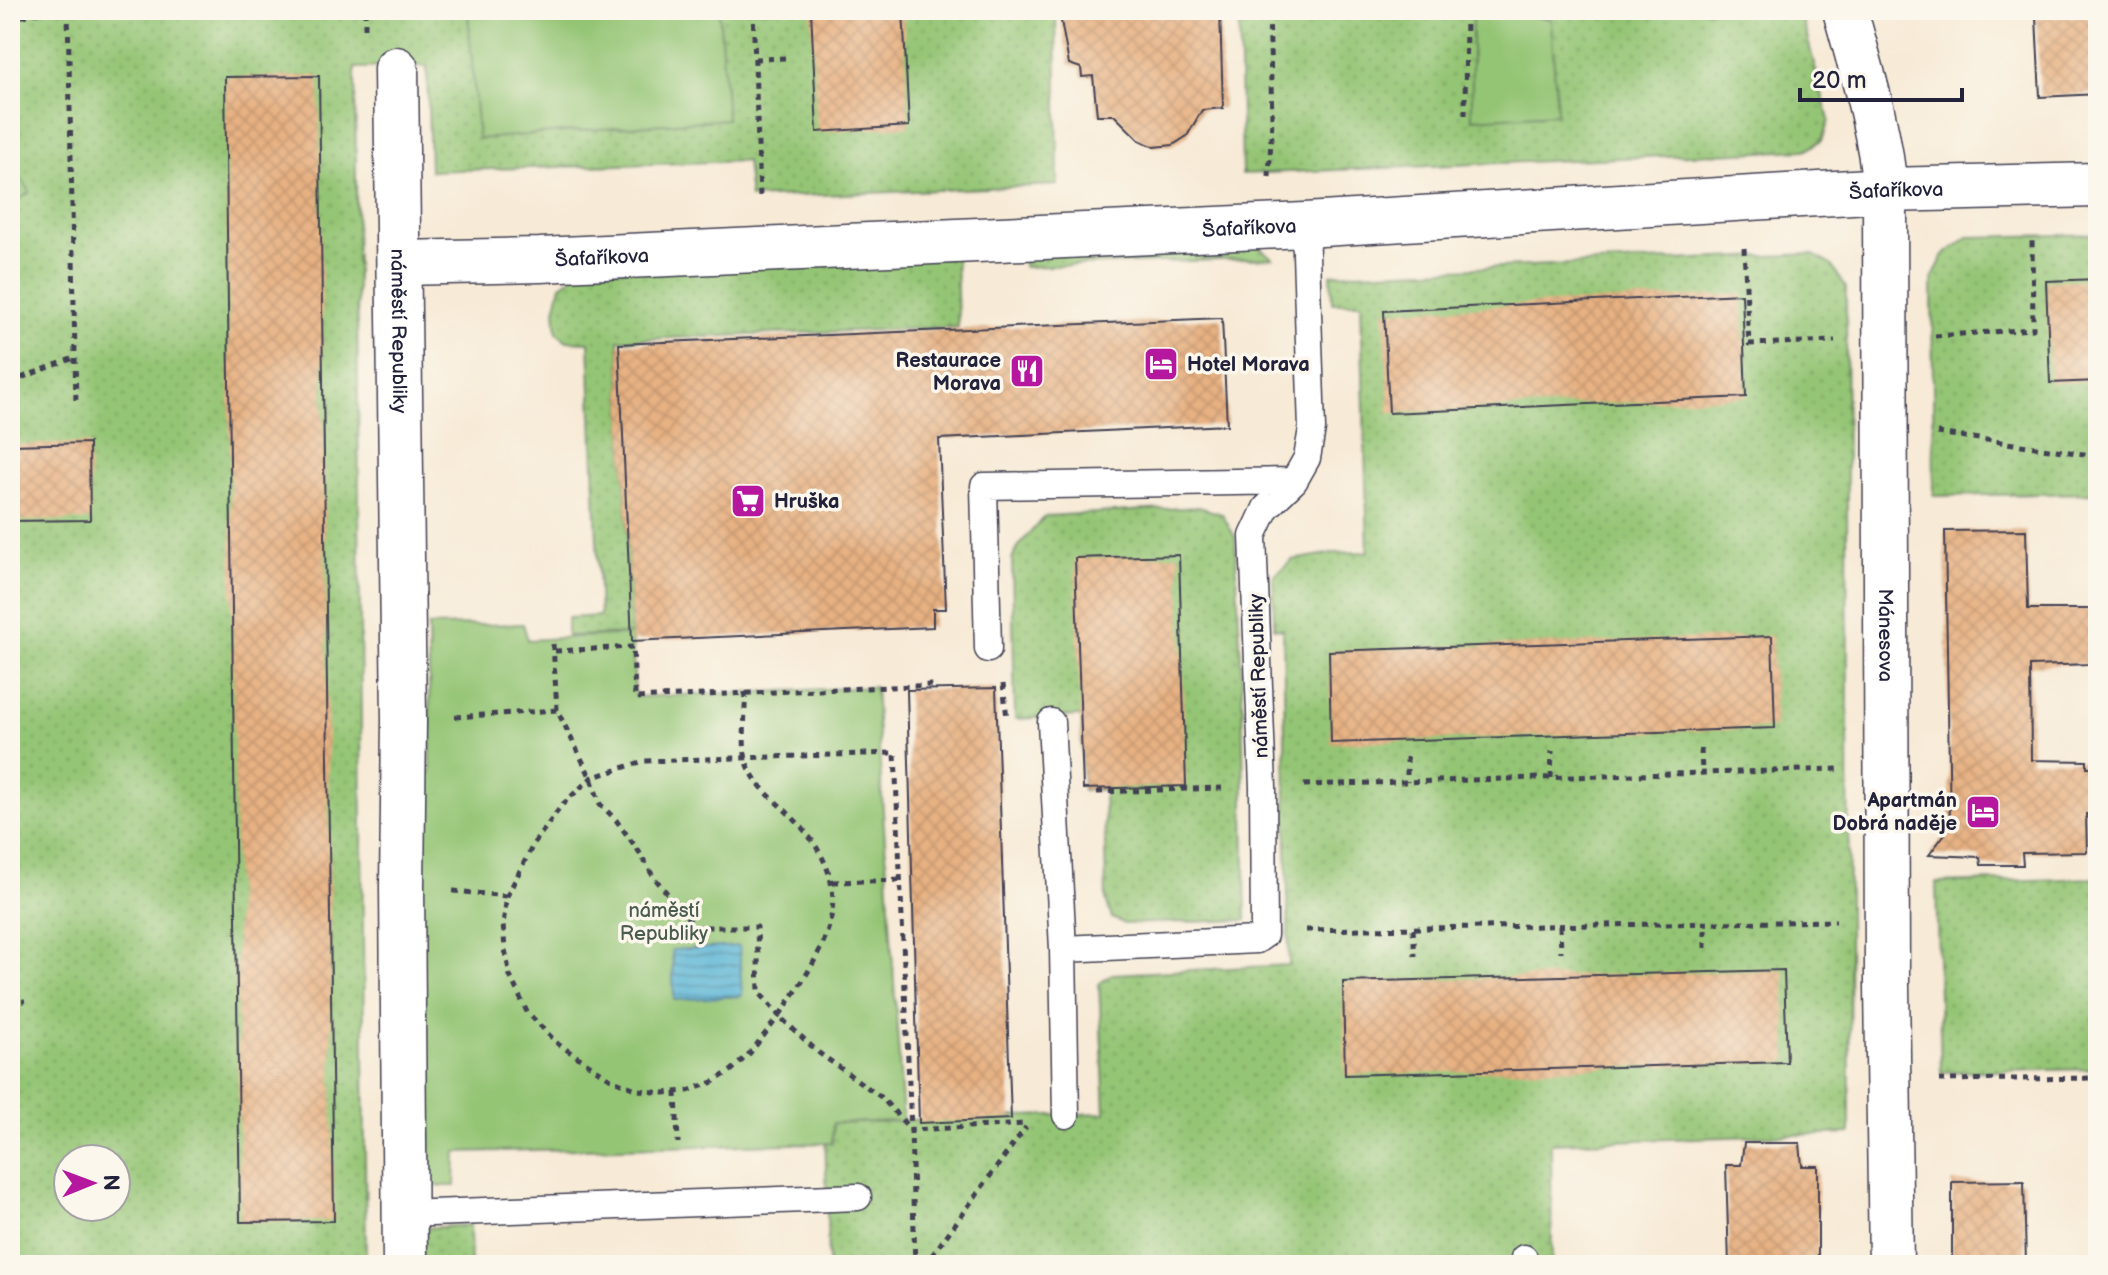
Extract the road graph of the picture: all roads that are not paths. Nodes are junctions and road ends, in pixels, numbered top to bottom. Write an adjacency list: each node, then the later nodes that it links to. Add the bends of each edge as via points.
1 (1845, 10): 4 (street, Mánesova)
2 (396, 69): 6 (street, náměstí Republiky)
3 (2098, 185): 4 (street, Šafaříkova)
4 (1885, 190): 5 (street, Šafaříkova); 15 (street, Mánesova)
5 (1305, 225): 6 (street, Šafaříkova); 7 (lane, náměstí Republiky, via 1312,429 1307,458)
6 (400, 263): 13 (street, náměstí Republiky)
7 (1294, 481): 8 (lane, via 984,486); 10 (lane, náměstí Republiky, via 1266,508 1253,536 1265,931 1257,940)
8 (988, 649)
9 (1051, 722): 10 (lane)
10 (1063, 949): 11 (lane)
11 (1066, 1115)
12 (858, 1197): 13 (lane)
13 (404, 1214): 14 (street, náměstí Republiky)
14 (405, 1265)
15 (1891, 1265)

